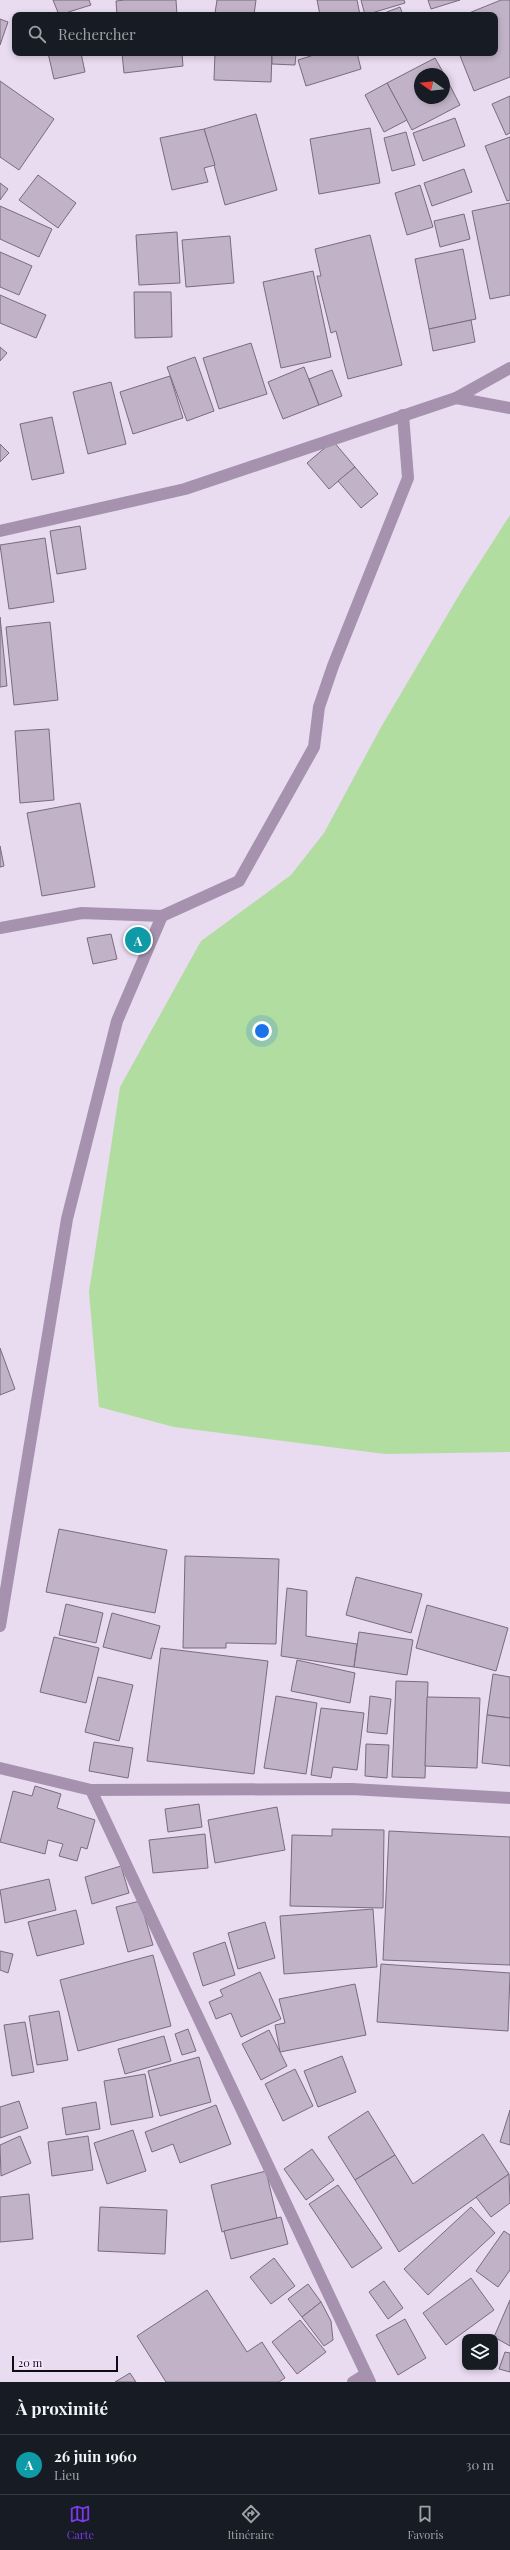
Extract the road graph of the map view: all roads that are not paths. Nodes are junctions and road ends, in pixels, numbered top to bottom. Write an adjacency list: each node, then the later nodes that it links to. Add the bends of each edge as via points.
1 (510, 368): 2 (street)
2 (456, 398): 3 (street); 4 (street)
3 (510, 408)
4 (403, 415): 5 (street, via 185,489); 6 (street, via 408,478 333,666 319,707 314,747 238,881)
5 (0, 531)
6 (162, 916): 7 (street, via 82,913); 8 (street, via 117,1021 67,1219)
7 (0, 928)
8 (0, 1626)
9 (0, 1768): 10 (street)
10 (91, 1790): 11 (street, via 352,1789); 12 (street)
11 (510, 1798)
12 (368, 2378): 13 (street)
13 (353, 2382)

